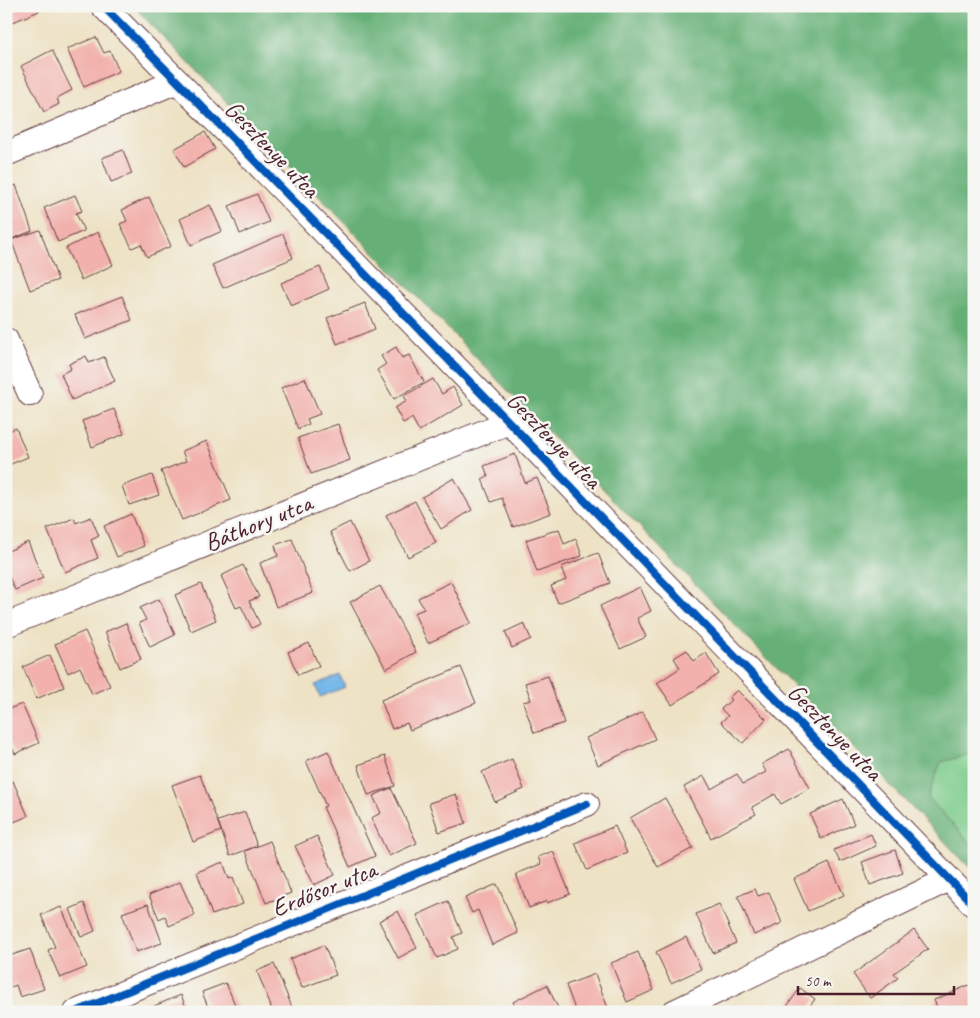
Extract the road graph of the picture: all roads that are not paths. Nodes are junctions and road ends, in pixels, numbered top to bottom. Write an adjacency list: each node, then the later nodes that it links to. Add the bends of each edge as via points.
1 (103, 6): 2 (street, Gesztenye utca)
2 (177, 81): 3 (street); 6 (street, Gesztenye utca)
3 (6, 154)
4 (6, 340): 5 (street)
5 (30, 394)
6 (509, 422): 7 (street, Báthory utca); 9 (street, Gesztenye utca)
7 (6, 625)
8 (587, 804): 11 (street, Erdősor utca)
9 (949, 879): 10 (street, Gesztenye utca); 12 (street)
10 (974, 905)
11 (76, 1012)
12 (674, 1012)

